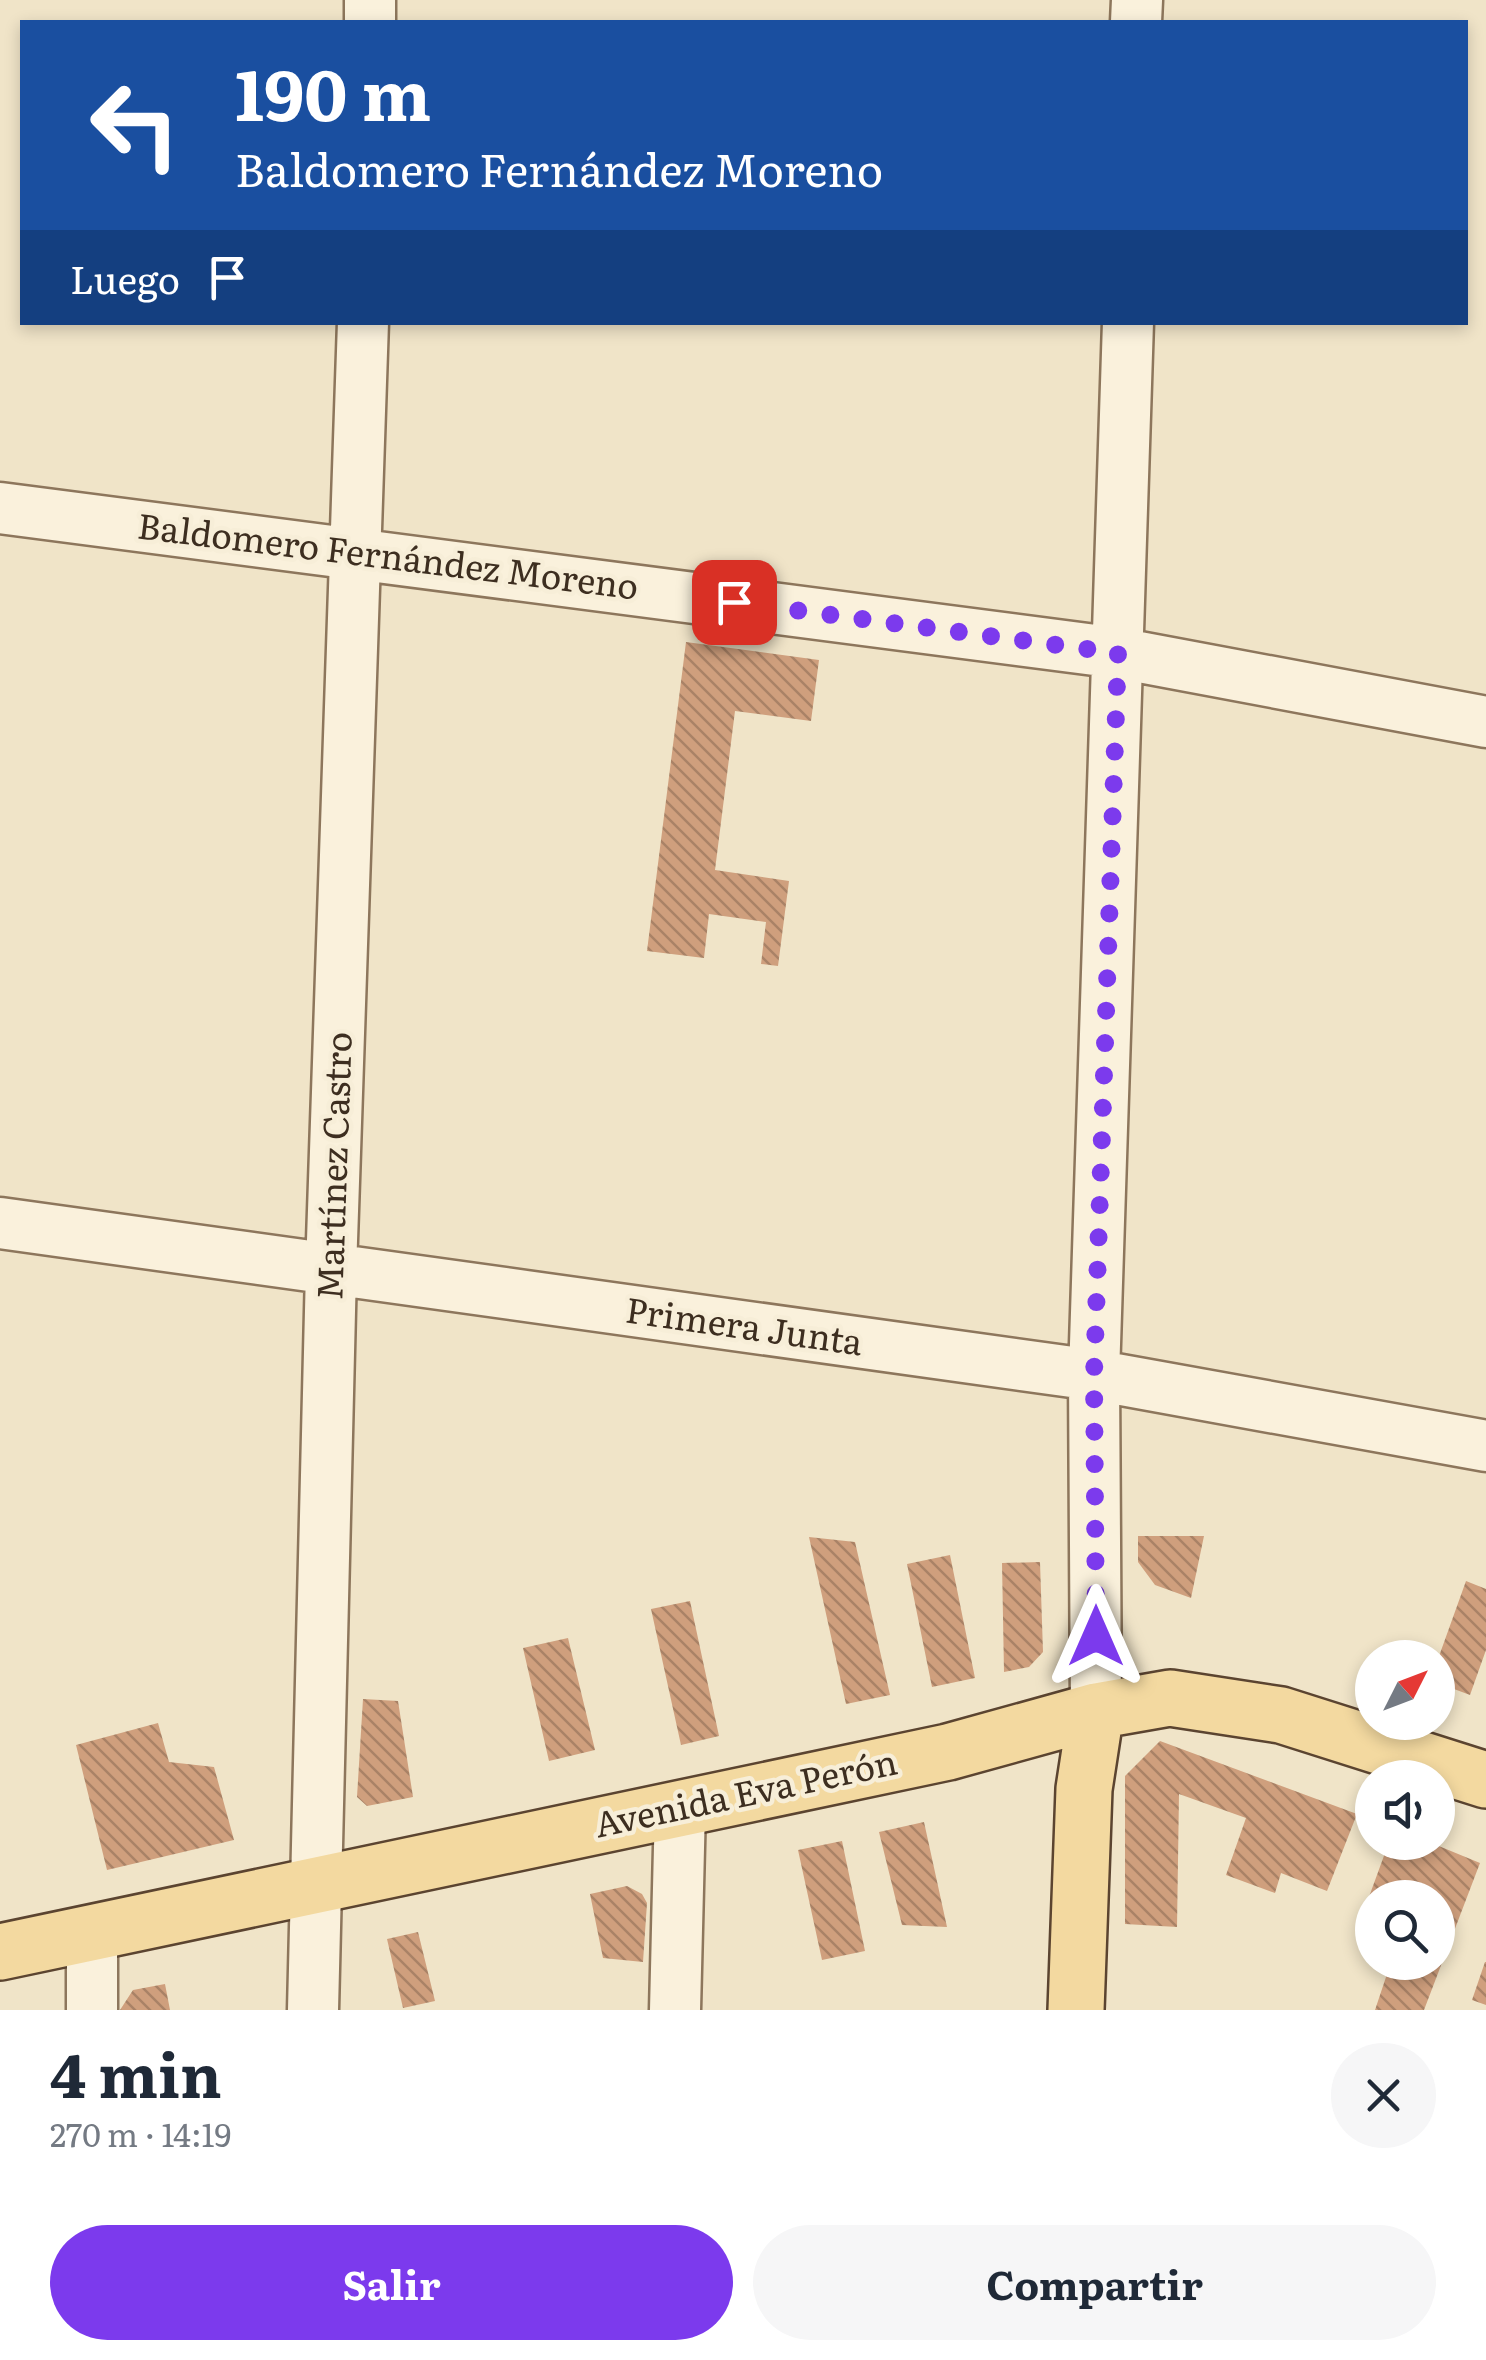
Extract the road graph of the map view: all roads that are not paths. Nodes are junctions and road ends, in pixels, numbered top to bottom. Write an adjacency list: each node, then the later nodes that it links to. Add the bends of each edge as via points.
1 (362, 325): 4 (street, Martínez Castro)
2 (1128, 325): 5 (street)
3 (0, 508): 4 (street, Baldomero Fernández Moreno)
4 (354, 551): 5 (street, Baldomero Fernández Moreno); 8 (street, Martínez Castro)
5 (1118, 653): 6 (street, Baldomero Fernández Moreno); 9 (street)
6 (1486, 722)
7 (0, 1223): 8 (street, Primera Junta)
8 (332, 1270): 9 (street, Primera Junta); 14 (street, Martínez Castro)
9 (1094, 1375): 10 (street, Primera Junta); 11 (street)
10 (1486, 1446)
11 (1096, 1711): 12 (main road, Avenida Eva Perón, via 1170,1698 1281,1715); 13 (main road, Avenida Eva Perón, via 948,1752); 20 (main road, via 1084,1789)
12 (1486, 1780)
13 (680, 1807): 14 (main road, Avenida Eva Perón); 19 (street)
14 (316, 1885): 15 (main road, Avenida Eva Perón); 18 (street, Martínez Castro)
15 (92, 1932): 16 (main road, Avenida Eva Perón); 17 (street)
16 (0, 1952)
17 (92, 2010)
18 (314, 2010)
19 (675, 2010)
20 (1076, 2010)

